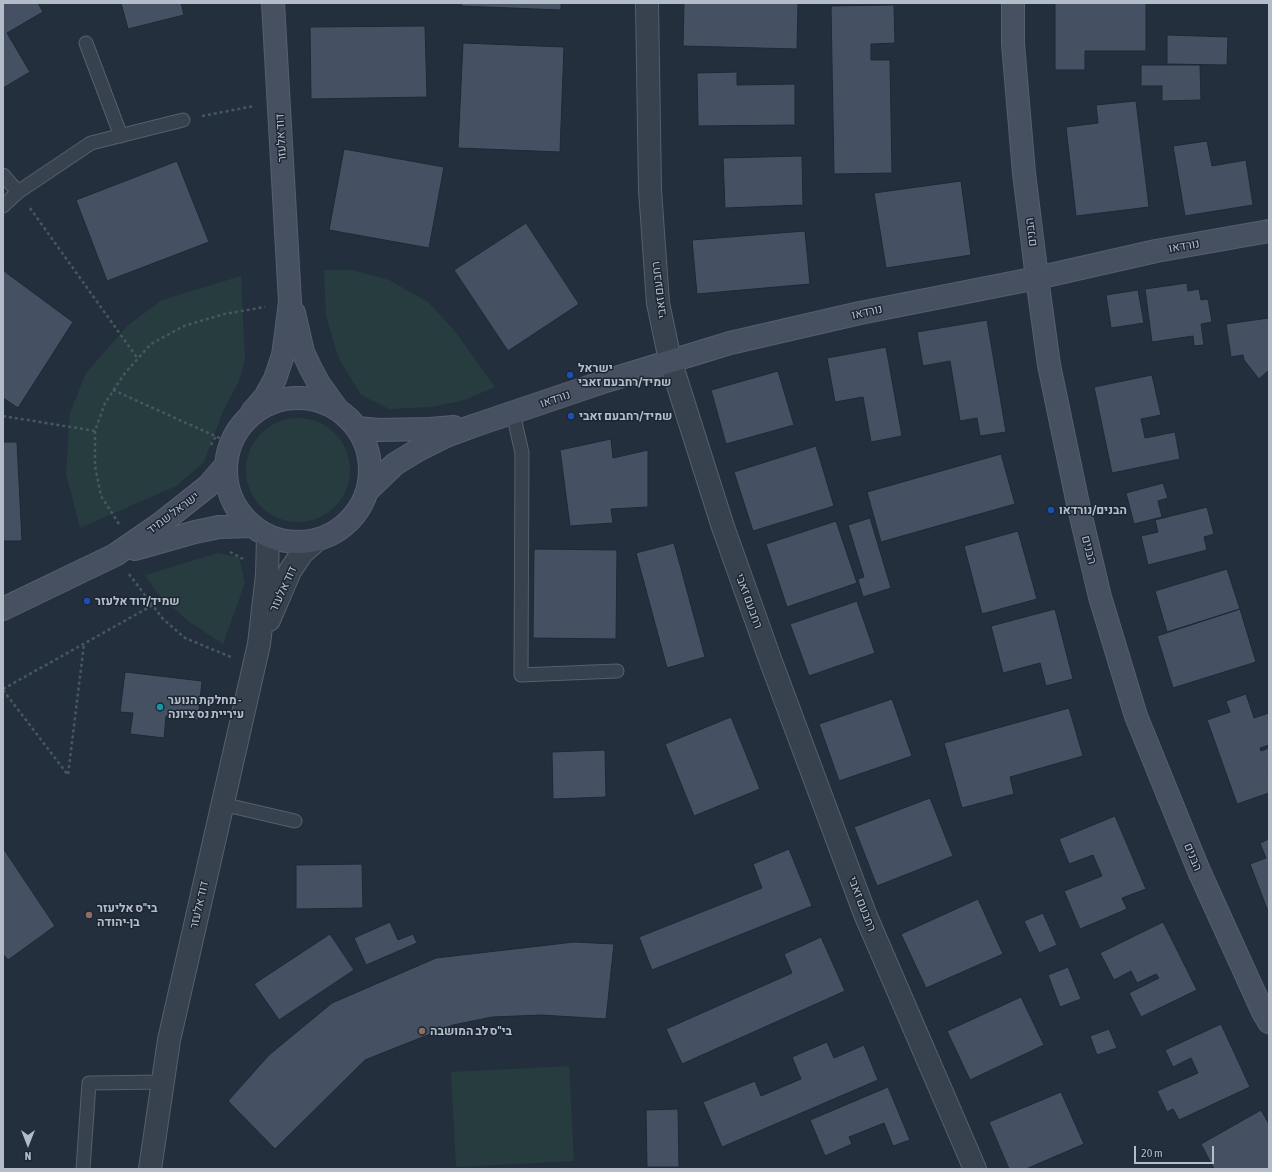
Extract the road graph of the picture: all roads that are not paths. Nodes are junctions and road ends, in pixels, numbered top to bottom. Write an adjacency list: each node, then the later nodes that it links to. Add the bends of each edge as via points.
1 (273, 3): 11 (street, דוד אלעזר)
2 (647, 3): 13 (street, רחבעם זאבי, via 650,190 658,303)
3 (1013, 3): 12 (street, הבנים, via 1013,44 1024,173)
4 (86, 43): 6 (lane)
5 (184, 120): 6 (lane)
6 (121, 136): 8 (lane, via 92,143)
7 (3, 175): 8 (lane)
8 (18, 192): 9 (lane)
9 (3, 206)
10 (1269, 231): 12 (street, נורדאו, via 1156,251)
11 (288, 274): 14 (street, דוד אלעזר, via 303,352 319,384); 16 (street, דוד אלעזר, via 290,302 283,355 275,379)
12 (1037, 278): 13 (street, נורדאו, via 852,315 730,343); 29 (street, הבנים, via 1049,365 1078,504 1100,597 1136,716 1199,871)
13 (670, 360): 15 (street, נורדאו); 33 (street, רחבעם זאבי, via 723,527 865,914)
14 (337, 409): 16 (street, via 318,401 299,398 278,401 260,409); 18 (street)
15 (513, 413): 17 (street, נורדאו); 26 (lane, via 522,453 521,675)
16 (245, 422): 19 (street, via 231,443)
17 (473, 426): 18 (street, נורדאו, via 378,430); 20 (street, נורדאו, via 418,450 395,464)
18 (357, 428): 20 (street, via 367,447 370,461)
19 (226, 465): 21 (street, via 228,488 237,509); 23 (street, ישראל שמיד, via 208,486)
20 (368, 490): 22 (street, ישראל שמיד, via 357,512 340,530)
21 (261, 531): 22 (street, ישראל שמיד, via 292,542); 23 (street, ישראל שמיד, via 219,527); 25 (street, דוד אלעזר, via 267,575)
22 (317, 540): 25 (street, דוד אלעזר, via 302,553 290,571)
23 (123, 549): 24 (street, ישראל שמיד)
24 (3, 609)
25 (259, 644): 27 (street, דוד אלעזר)
26 (617, 671)
27 (222, 804): 28 (lane); 30 (street, דוד אלעזר, via 171,1032)
28 (295, 821)
29 (1269, 1022)
30 (163, 1082): 31 (lane, via 89,1083); 32 (street, דוד אלעזר)
31 (83, 1169)
32 (150, 1169)
33 (976, 1169)

